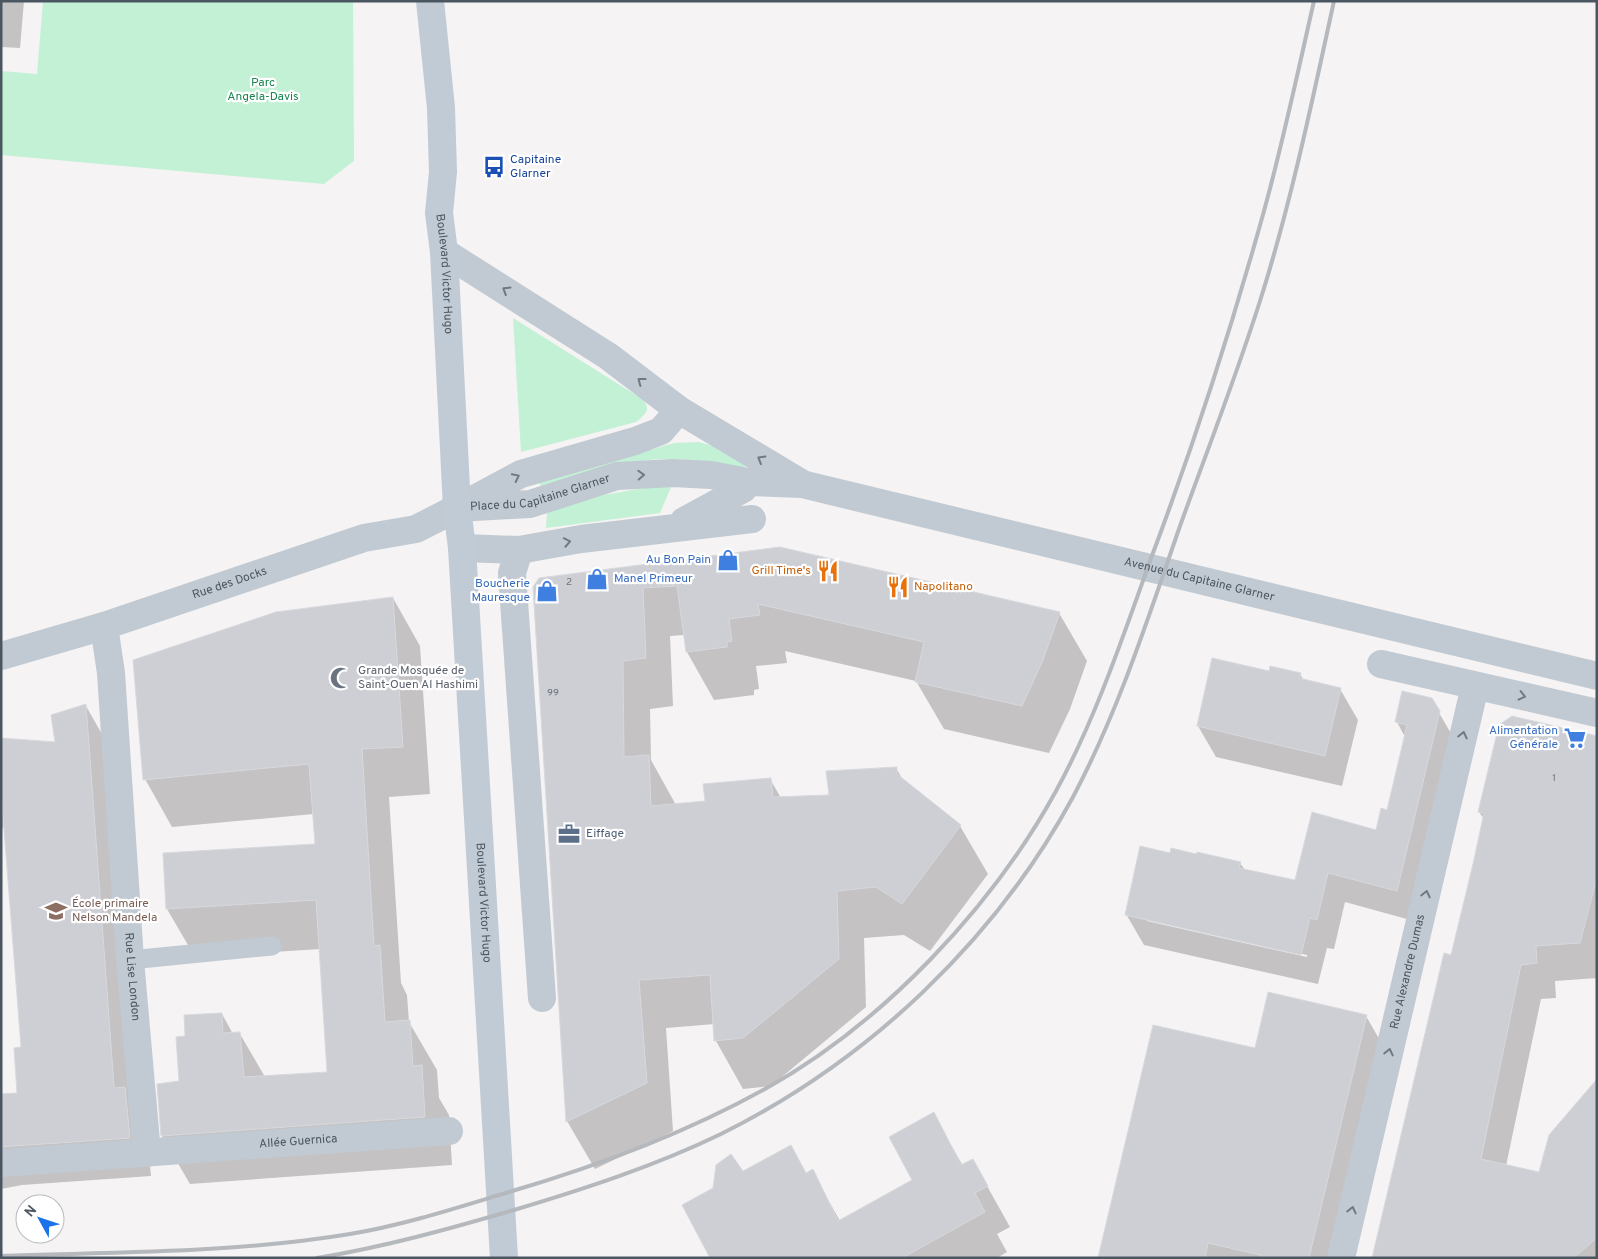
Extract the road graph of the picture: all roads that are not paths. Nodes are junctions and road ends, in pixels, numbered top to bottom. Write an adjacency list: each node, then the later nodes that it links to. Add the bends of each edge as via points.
1 (430, 1): 2 (main road, Boulevard Victor Hugo, via 441,108 443,172 438,213)
2 (444, 252): 3 (street, one-way to 2, via 608,356); 6 (main road, Boulevard Victor Hugo)
3 (680, 410): 5 (street, one-way to 3); 6 (street, Place du Capitaine Glarner, one-way to 3, via 520,474 661,431)
4 (748, 482): 5 (street, Place du Capitaine Glarner); 6 (street, Place du Capitaine Glarner, one-way to 4, via 530,504 616,476 711,474); 8 (street, via 744,489 697,516)
5 (802, 484): 14 (street, Avenue du Capitaine Glarner)
6 (457, 508): 9 (main road, Boulevard Victor Hugo); 11 (street, Rue des Docks, via 416,530 364,538)
7 (752, 519): 8 (street)
8 (659, 530): 10 (street, one-way to 8)
9 (462, 548): 10 (street); 23 (main road, Boulevard Victor Hugo)
10 (520, 550): 19 (street, via 512,573)
11 (104, 626): 12 (street, Rue des Docks); 18 (street, Rue Lise London, via 111,673)
12 (1, 656)
13 (1381, 664): 15 (street)
14 (1597, 676)
15 (1475, 686): 16 (street, one-way to 16); 24 (street, Rue Alexandre Dumas, one-way to 15)
16 (1597, 713)
17 (272, 946): 18 (lane)
18 (130, 960): 21 (street, Rue Lise London)
19 (542, 998)
20 (449, 1131): 21 (street, Allée Guernica)
21 (147, 1153): 22 (street)
22 (1, 1163)
23 (504, 1258)
24 (1341, 1258)

